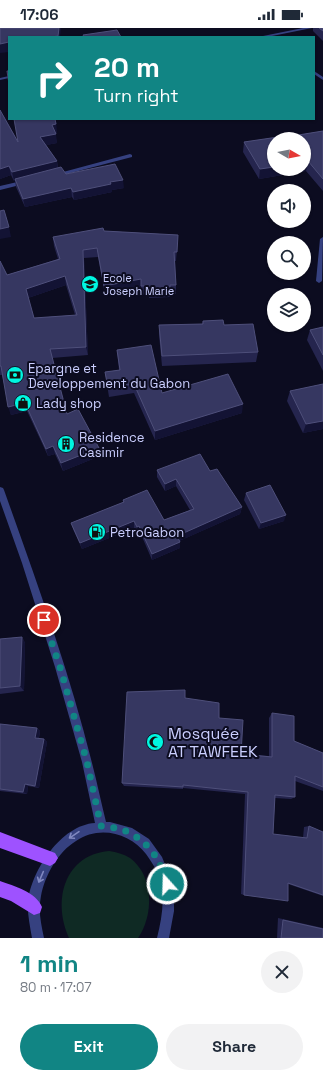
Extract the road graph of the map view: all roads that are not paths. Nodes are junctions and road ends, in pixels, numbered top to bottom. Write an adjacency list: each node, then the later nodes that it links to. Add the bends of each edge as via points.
1 (310, 28): 2 (street)
2 (266, 36)
3 (315, 73): 4 (street)
4 (323, 79)
5 (130, 156): 6 (street)
6 (46, 177)
7 (31, 181): 8 (street)
8 (0, 188)
9 (323, 239): 10 (street)
10 (319, 281)
11 (0, 490): 12 (street, via 60,667 87,762)
12 (101, 826): 14 (street, one-way to 14, via 80,831 61,844); 18 (street, via 122,829 142,840 158,859 167,884 168,913)
13 (0, 840): 14 (main road)
14 (50, 858): 16 (street, one-way to 16, via 36,890)
15 (0, 889): 16 (main road, via 16,895)
16 (34, 907): 17 (street)
17 (38, 938)
18 (163, 938)

